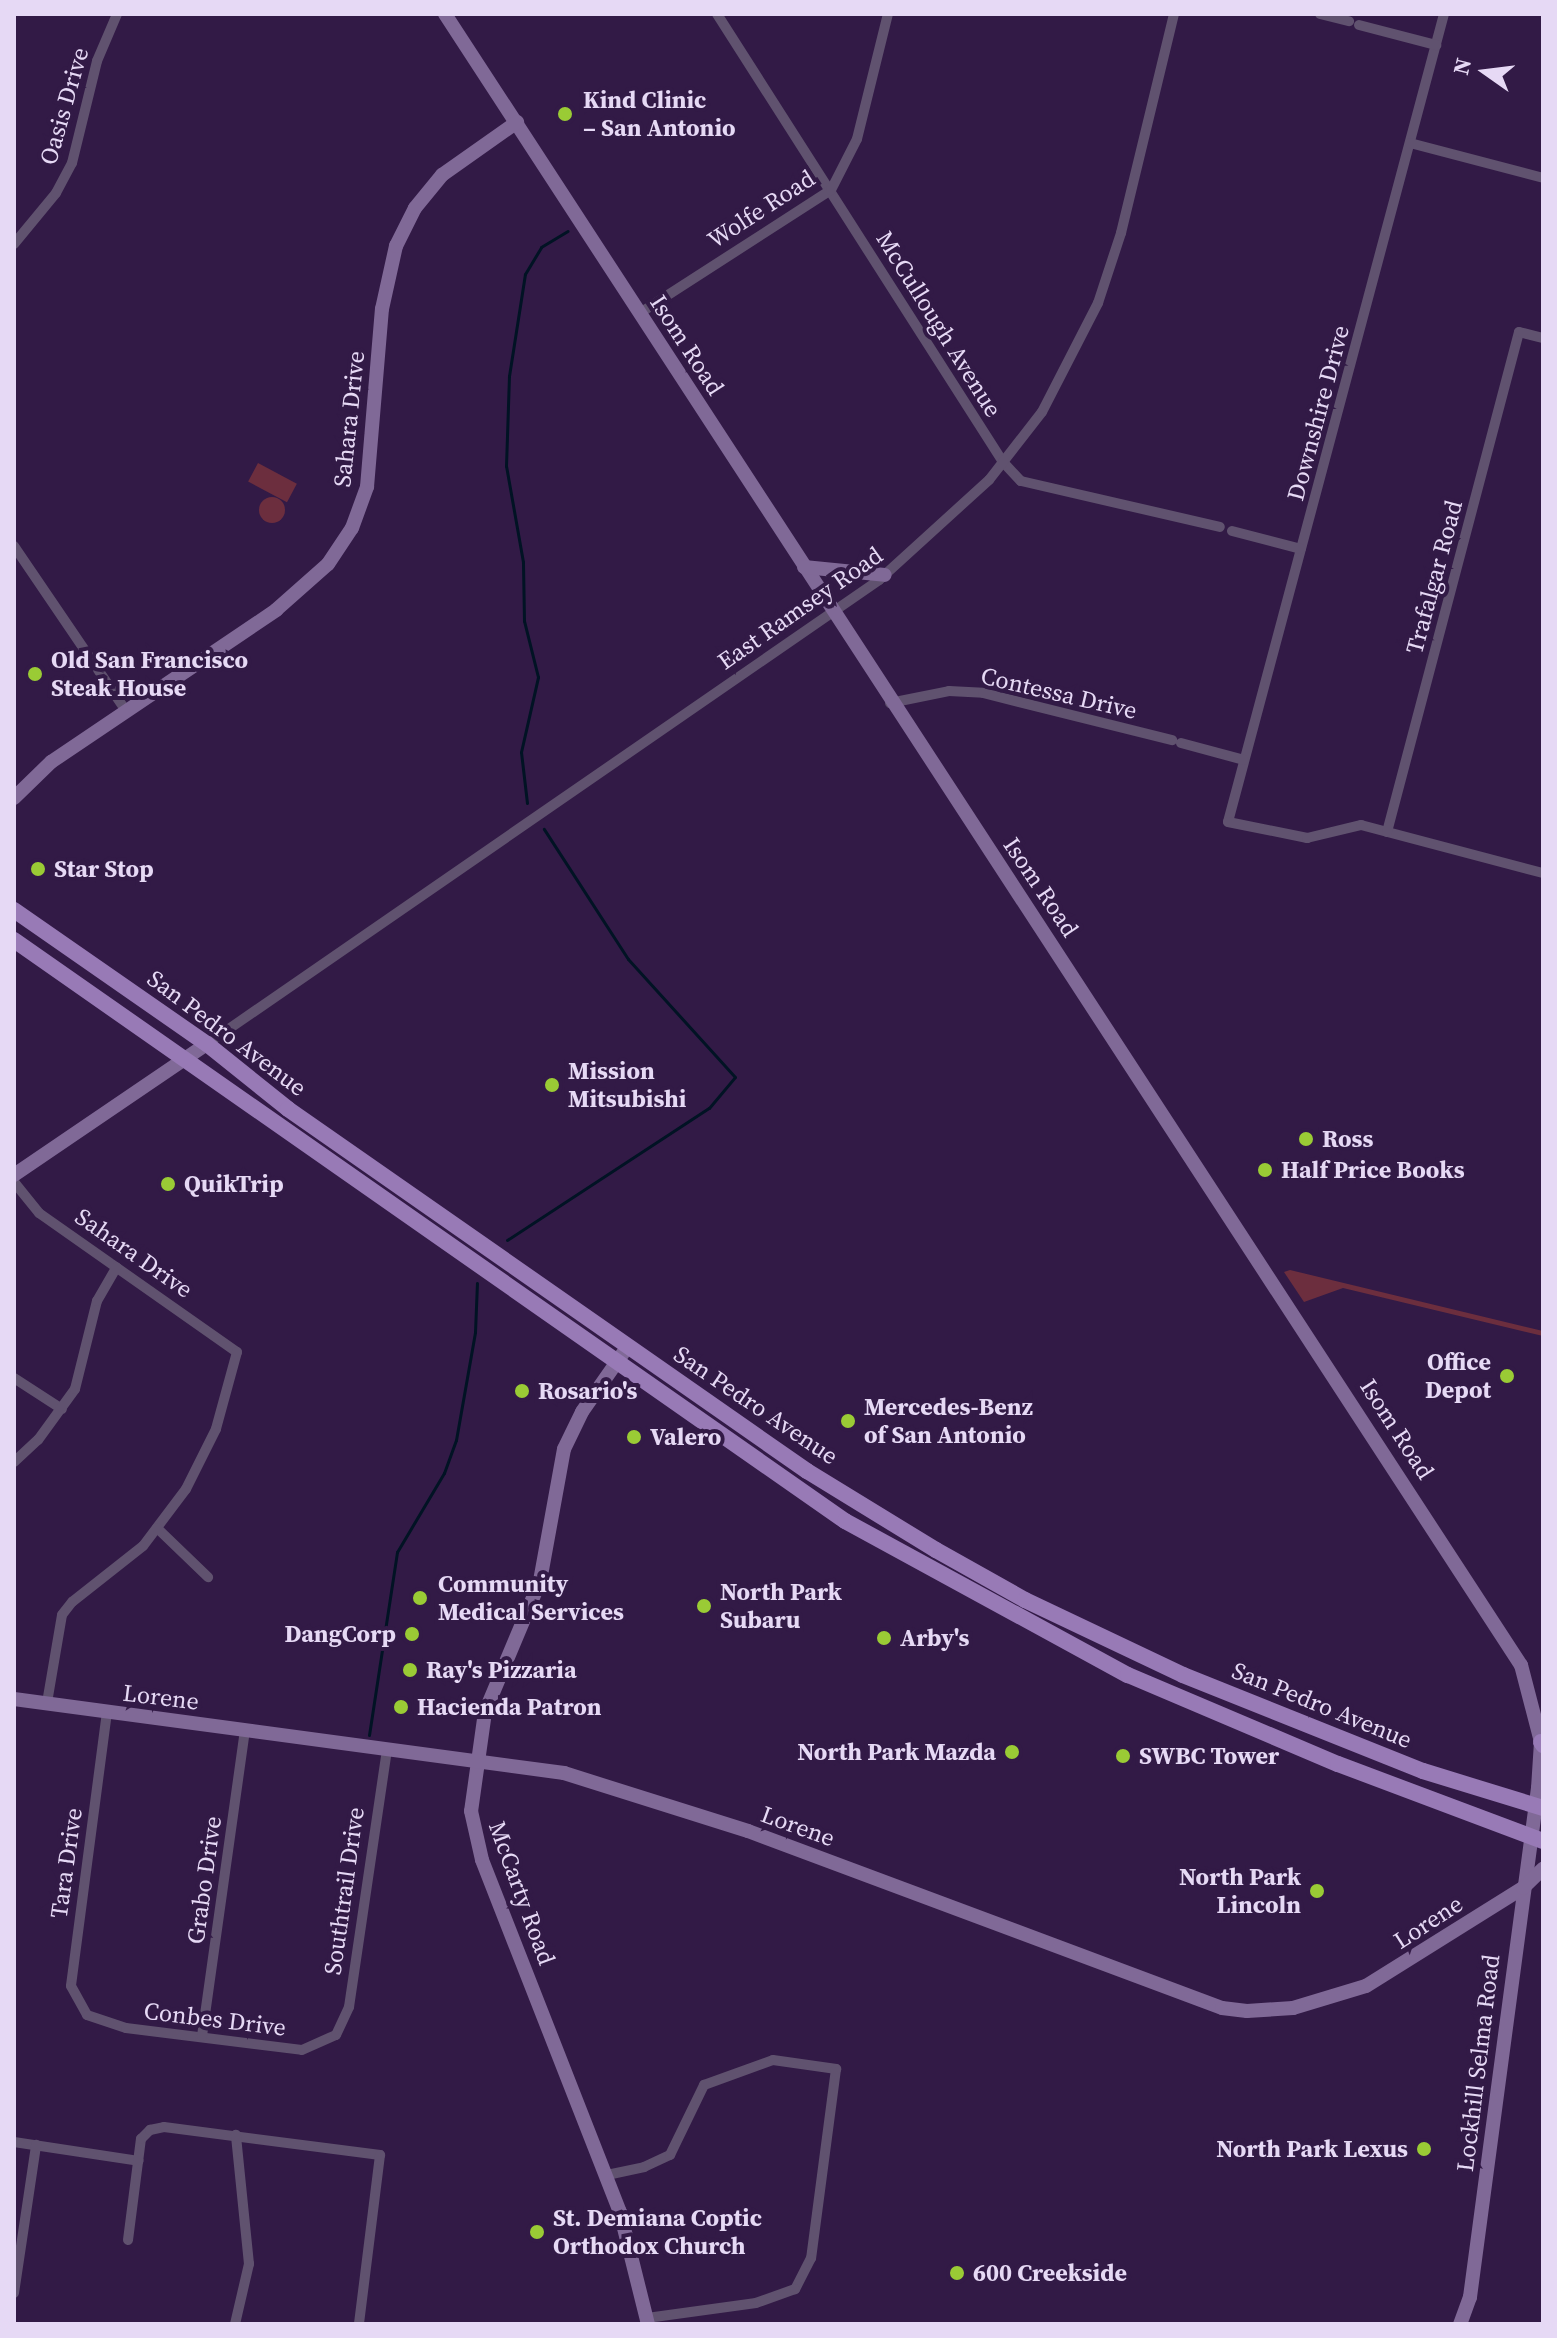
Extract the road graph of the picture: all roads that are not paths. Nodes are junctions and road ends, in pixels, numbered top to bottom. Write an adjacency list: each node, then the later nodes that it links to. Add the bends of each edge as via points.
1 (117, 14): 13 (street, Oasis Drive, via 97,61 72,163)
2 (445, 14): 9 (street, Isom Road)
3 (717, 14): 12 (street, McCullough Avenue)
4 (888, 14): 12 (street, Wolfe Road, via 857,139)
5 (1174, 14): 16 (street, East Ramsey Road, via 1121,233 1098,303 1042,412)
6 (1320, 14): 8 (street)
7 (1444, 14): 8 (street, Downshire Drive)
8 (1436, 45): 10 (street, Downshire Drive)
9 (517, 122): 14 (street, Isom Road); 25 (street, Sahara Drive, via 442,175 415,208 396,246 382,309 372,466 359,512 341,547 297,595)
10 (1410, 143): 11 (street); 20 (street, Downshire Drive)
11 (1543, 178)
12 (831, 190): 14 (street, Wolfe Road); 16 (street, McCullough Avenue)
13 (14, 244)
14 (640, 313): 21 (street, Isom Road)
15 (1543, 338): 28 (street, Trafalgar Road, via 1519,332)
16 (1003, 462): 17 (street, McCullough Avenue, via 1021,481); 22 (street, East Ramsey Road)
17 (1220, 527)
18 (1232, 531): 20 (street)
19 (14, 546): 25 (street)
20 (1301, 549): 26 (street, Downshire Drive)
21 (804, 567): 22 (street); 23 (street, Isom Road)
22 (885, 575): 23 (street, East Ramsey Road)
23 (833, 613): 24 (street, Isom Road); 32 (street, East Ramsey Road)
24 (890, 703): 26 (street, Contessa Drive, via 949,691 978,693); 54 (street, Isom Road, via 1086,993 1521,1665)
25 (126, 711): 27 (street, Sahara Drive, via 51,762)
26 (1244, 760): 28 (street, Downshire Drive, via 1228,822 1307,838 1361,825)
27 (14, 798)
28 (1387, 832): 29 (street)
29 (1542, 870)
30 (14, 910): 32 (main road, San Pedro Avenue)
31 (14, 940): 33 (main road, San Pedro Avenue)
32 (207, 1044): 33 (street); 36 (main road, San Pedro Avenue)
33 (186, 1061): 34 (street); 37 (main road, San Pedro Avenue)
34 (14, 1175)
35 (14, 1182): 38 (street, Sahara Drive, via 39,1213)
36 (403, 1189): 37 (main road); 39 (main road, San Pedro Avenue)
37 (391, 1205): 40 (main road, San Pedro Avenue)
38 (117, 1267): 42 (street, via 97,1301 83,1369); 44 (street, Sahara Drive, via 237,1352 216,1429 186,1489)
39 (628, 1346): 40 (street, McCarty Road); 46 (main road, San Pedro Avenue, via 807,1471 936,1550)
40 (615, 1363): 48 (main road, San Pedro Avenue, via 845,1521 992,1605); 56 (street, McCarty Road, via 564,1449 540,1581 493,1684)
41 (14, 1378): 42 (street)
42 (62, 1409): 43 (street)
43 (14, 1462)
44 (157, 1528): 45 (street); 51 (street, via 62,1615)
45 (208, 1577)
46 (1152, 1662): 47 (main road, San Pedro Avenue); 48 (main road)
47 (1183, 1675): 49 (main road); 57 (main road, San Pedro Avenue, via 1351,1744)
48 (1142, 1681): 49 (main road, San Pedro Avenue)
49 (1175, 1696): 58 (main road, San Pedro Avenue)
50 (14, 1699): 51 (street, Lorene)
51 (47, 1703): 52 (street, Lorene)
52 (107, 1712): 53 (street, Lorene); 61 (street, Tara Drive, via 70,1974 73,1995)
53 (245, 1730): 55 (street, Lorene); 63 (street, Grabo Drive)
54 (1542, 1743): 57 (street, Isom Road)
55 (387, 1750): 56 (street, Lorene); 62 (street, Southtrail Drive, via 349,2007)
56 (476, 1762): 60 (street, Lorene, via 564,1773 634,1792 1222,2008 1293,2008 1366,1986); 68 (street, McCarty Road, via 471,1811 477,1844)
57 (1539, 1807): 58 (street, Lockhill Selma Road)
58 (1537, 1838): 60 (street, Lockhill Selma Road)
59 (1543, 1869): 60 (street, Lorene)
60 (1523, 1888): 74 (street, Lockhill Selma Road, via 1470,2297)
61 (87, 2015): 63 (street, Conbes Drive, via 126,2028)
62 (336, 2035): 63 (street, Conbes Drive, via 302,2050)
63 (202, 2036)
64 (236, 2135): 67 (street, via 150,2130 141,2139); 72 (street, via 249,2264); 73 (street, via 380,2155)
65 (14, 2142): 66 (street)
66 (36, 2145): 67 (street); 70 (street)
67 (139, 2161): 69 (street)
68 (607, 2175): 71 (street, McCarty Road); 71 (street, via 670,2155 704,2085 773,2060 836,2069 805,2273 778,2299)
69 (128, 2240)
70 (14, 2293)
71 (647, 2321)
72 (235, 2324)
73 (359, 2324)
74 (1460, 2324)

